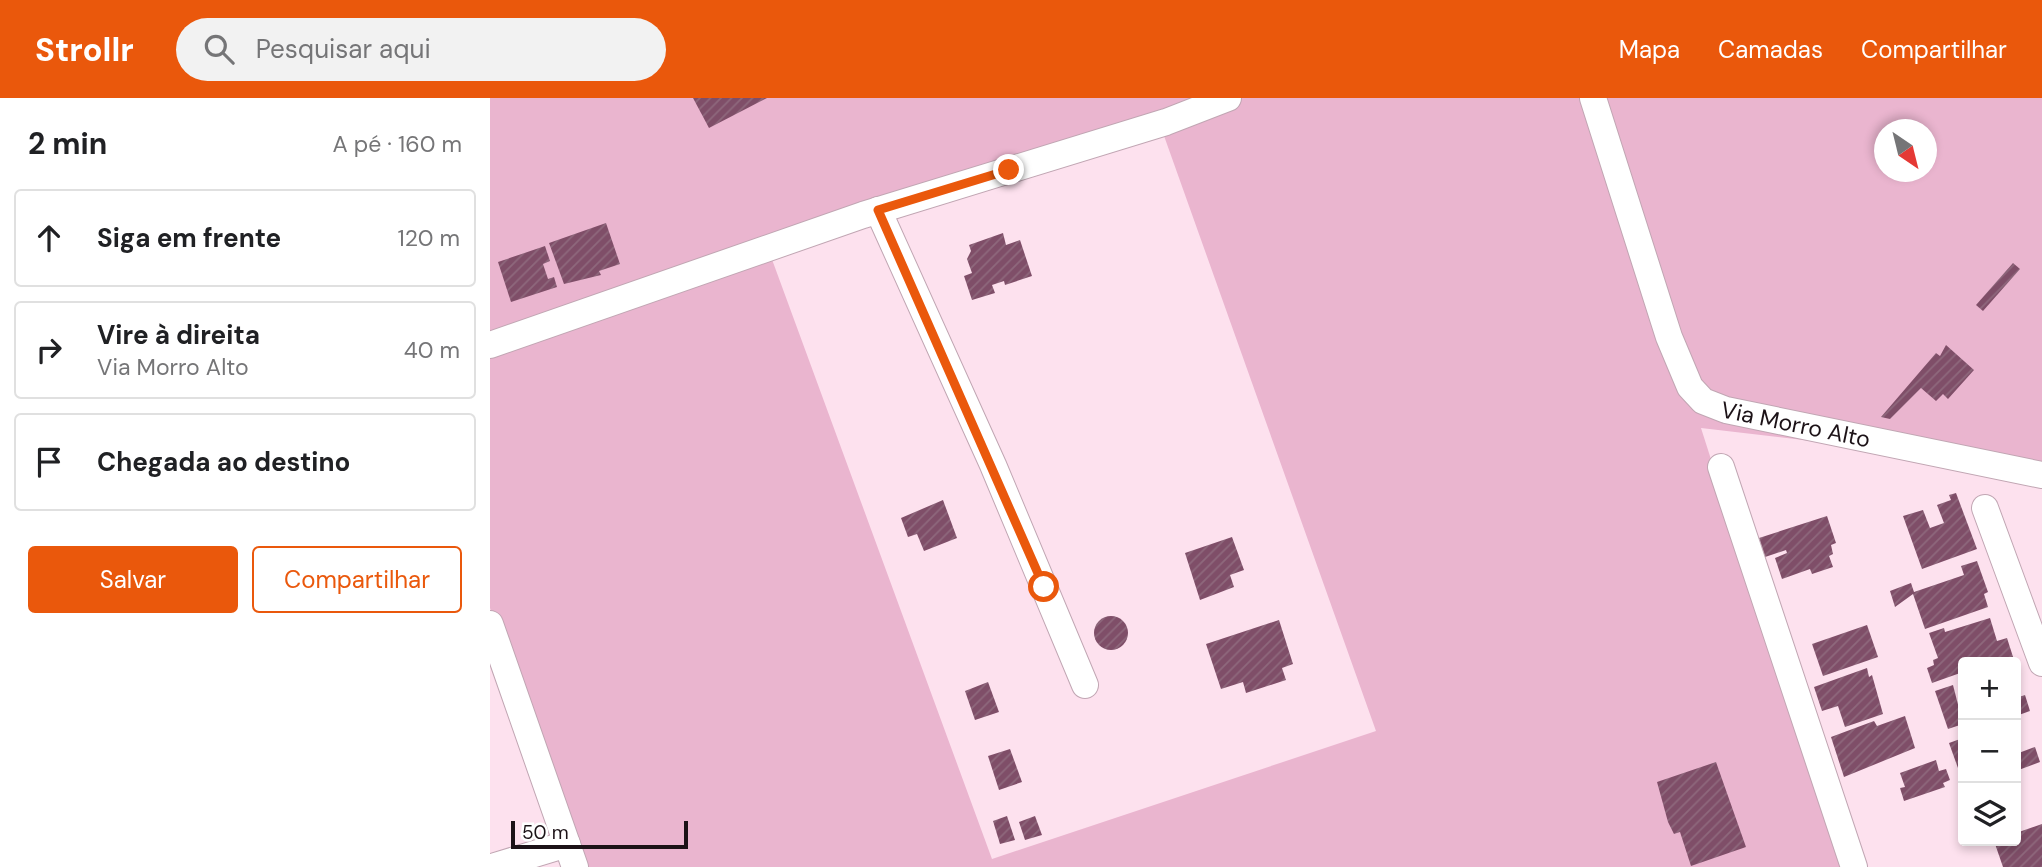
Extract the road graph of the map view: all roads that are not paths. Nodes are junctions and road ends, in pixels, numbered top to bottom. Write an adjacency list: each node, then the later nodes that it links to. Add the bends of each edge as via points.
1 (1228, 98): 3 (street, via 1166,122)
2 (1593, 98): 6 (street, Via Morro Alto, via 1670,337 1690,387 1703,401 1726,411)
3 (870, 213): 4 (street); 11 (street, via 993,465)
4 (490, 345)
5 (1721, 467): 14 (street)
6 (2042, 475)
7 (1985, 508): 10 (street)
8 (490, 624): 9 (street)
9 (494, 650): 12 (street)
10 (2042, 663)
11 (1085, 684)
12 (571, 855): 13 (street)
13 (492, 867)
14 (1854, 867)

